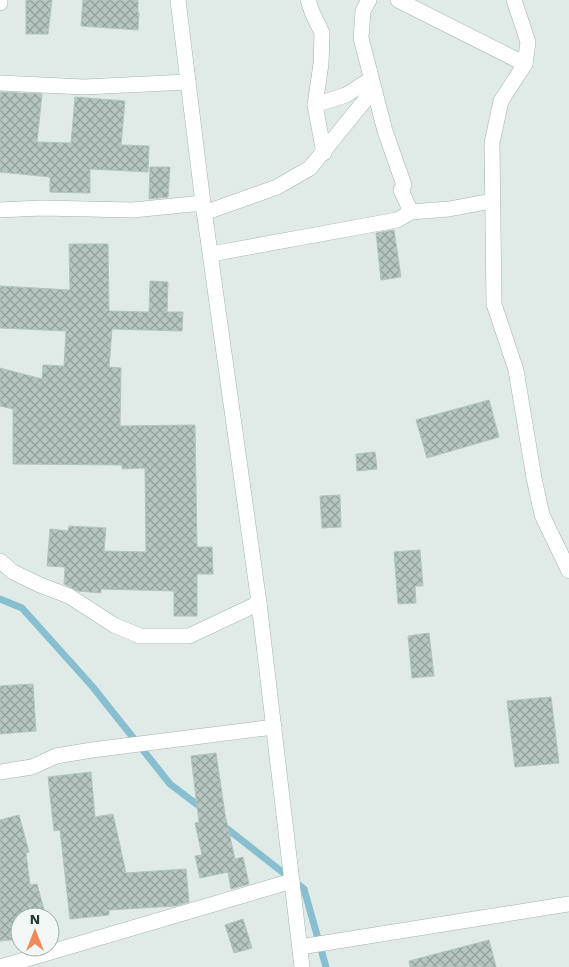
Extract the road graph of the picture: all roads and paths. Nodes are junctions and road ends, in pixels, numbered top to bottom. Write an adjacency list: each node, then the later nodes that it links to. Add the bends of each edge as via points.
1 (178, 0): 7 (street)
2 (308, 0): 10 (street, via 322,33)
3 (369, 0): 9 (street, via 363,10 361,38)
4 (398, 0): 6 (street)
5 (514, 0): 6 (street, via 528,42)
6 (525, 64): 12 (street, via 501,101 492,143)
7 (188, 82): 8 (street, via 84,88); 13 (street)
8 (0, 83)
9 (373, 84): 10 (street); 11 (street); 15 (street, via 404,185 401,190)
10 (315, 105): 11 (street)
11 (324, 153): 13 (street, via 310,168 277,187)
12 (492, 201): 15 (street); 18 (street, via 494,304 516,370 542,516)
13 (204, 208): 14 (street); 16 (street)
14 (0, 210)
15 (411, 212): 16 (street, via 397,220)
16 (210, 254): 19 (street)
17 (0, 561): 19 (street, via 13,572 69,596 114,625 140,636 189,636)
18 (569, 572)
19 (259, 603): 20 (street)
20 (274, 728): 21 (street, via 65,754 32,767); 22 (street)
21 (0, 772)
22 (292, 881): 24 (street); 25 (street)
23 (569, 904): 24 (street)
24 (300, 947): 26 (street)
25 (0, 967)
26 (302, 967)

